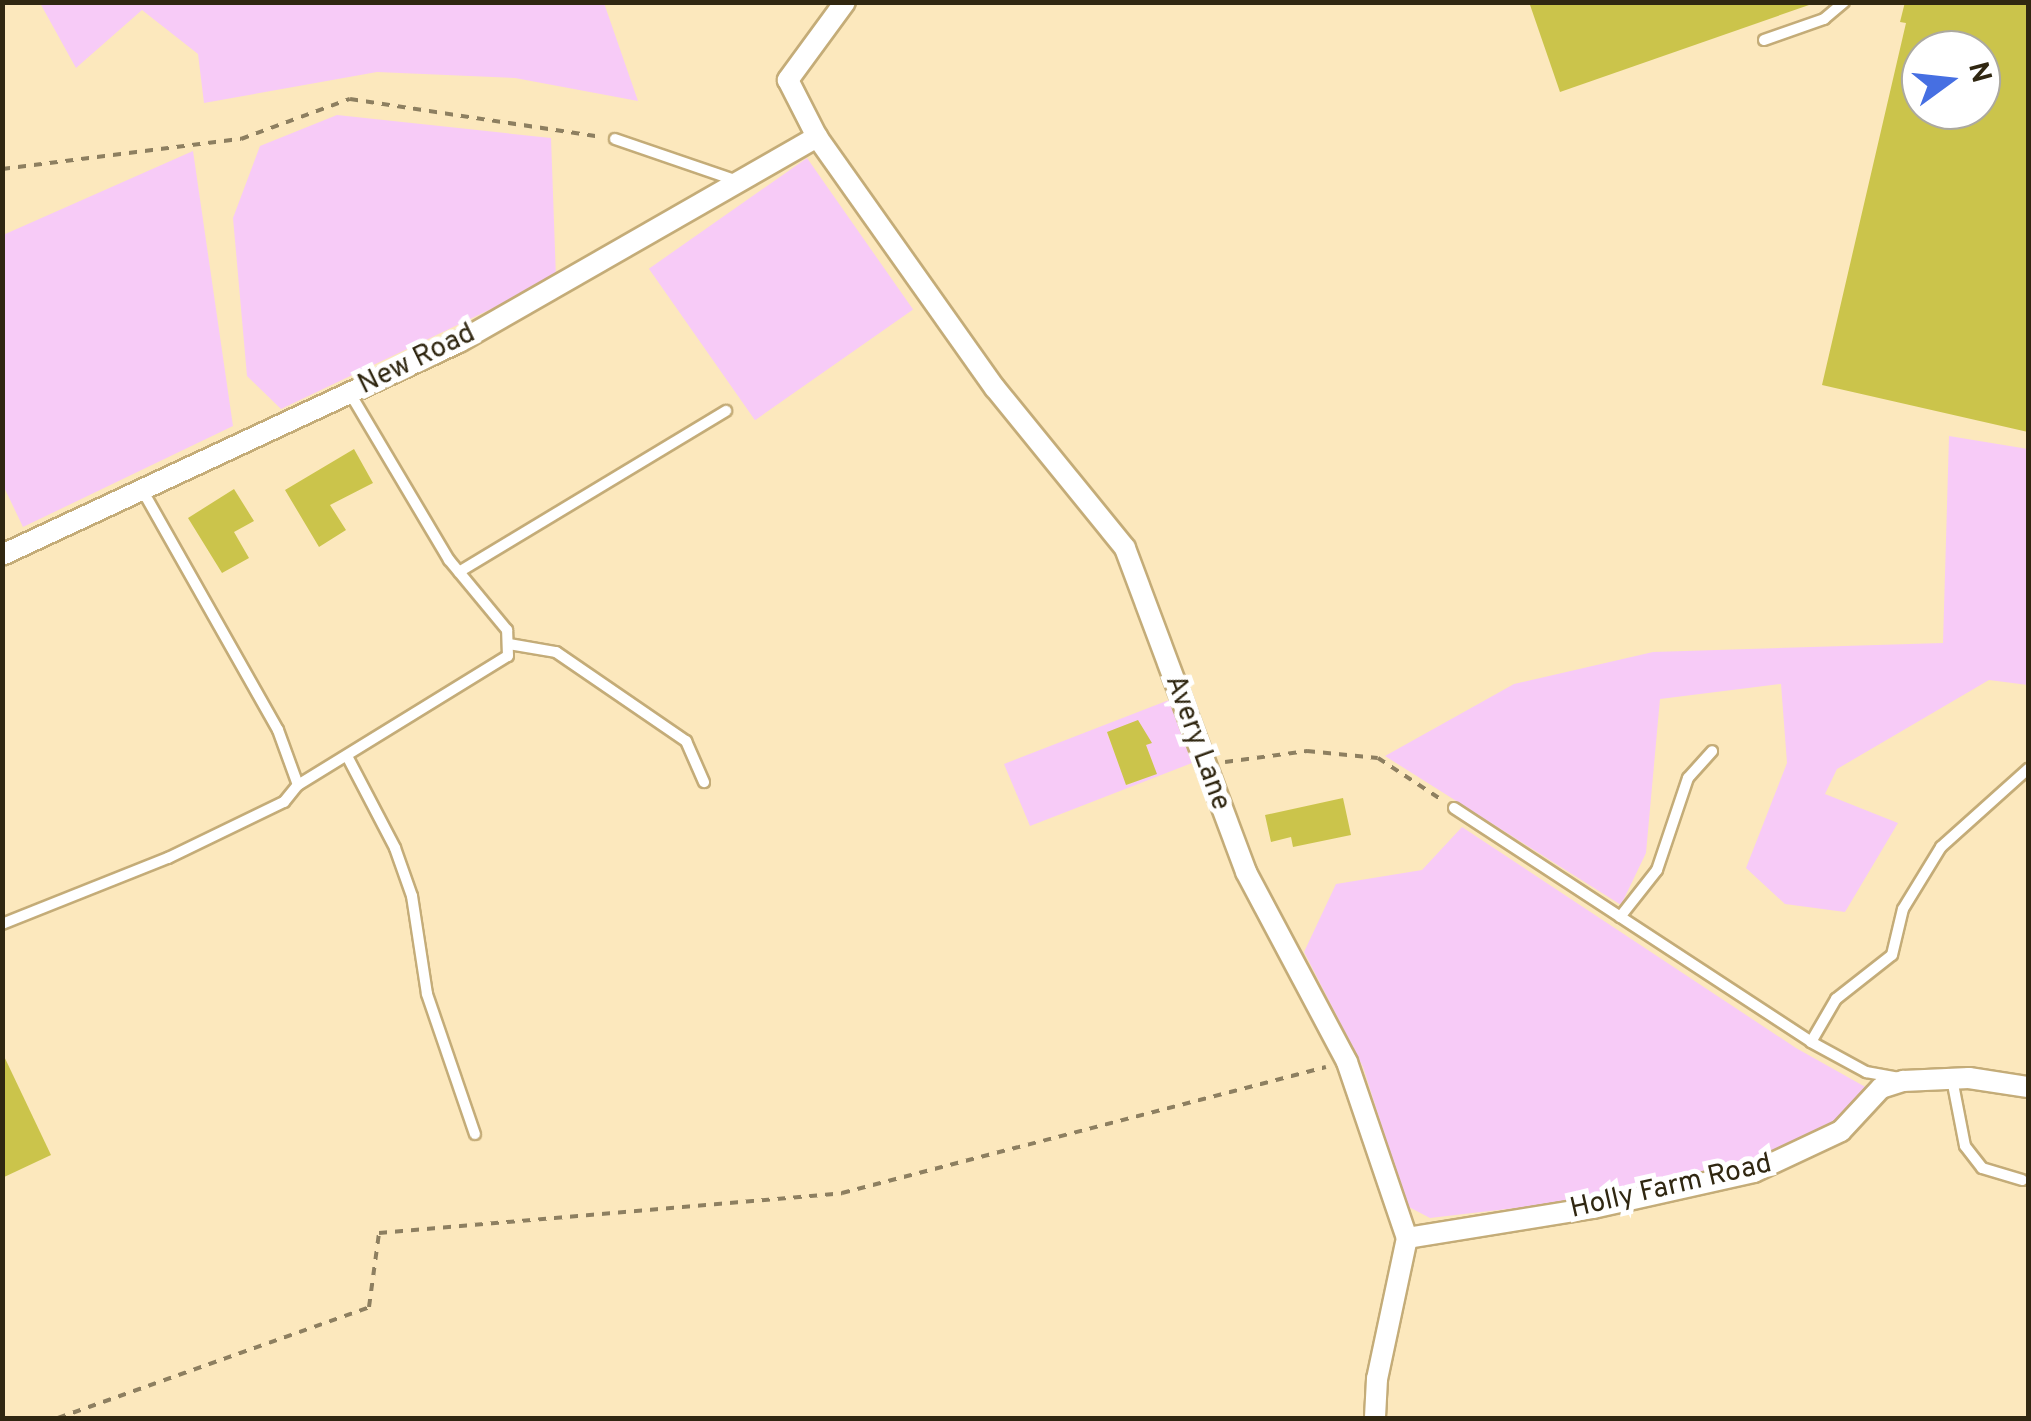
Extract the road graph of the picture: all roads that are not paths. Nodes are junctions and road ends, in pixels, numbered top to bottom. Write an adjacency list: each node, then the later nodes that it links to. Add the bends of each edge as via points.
1 (845, 2): 4 (street, Avery Lane, via 788,80)
2 (1844, 2): 3 (lane, via 1824,19)
3 (1764, 40)
4 (818, 136): 6 (street, New Road); 27 (street, Avery Lane, via 995,388 1125,548 1246,872 1346,1062)
5 (615, 139): 6 (lane)
6 (739, 181): 7 (street, New Road, via 459,342)
7 (350, 393): 9 (street, New Road); 11 (lane)
8 (726, 410): 11 (lane)
9 (142, 490): 10 (street, New Road); 17 (lane, via 278,730)
10 (2, 555)
11 (459, 572): 12 (lane, via 492,606)
12 (509, 644): 14 (lane, via 496,667); 16 (lane, via 556,652 686,741)
13 (1712, 751): 19 (lane, via 1688,778 1658,870)
14 (346, 756): 17 (lane); 25 (lane, via 401,864 428,994)
15 (2028, 769): 21 (lane, via 1941,847 1903,909 1892,955 1836,1000)
16 (704, 782)
17 (298, 784): 20 (lane, via 284,802 168,858)
18 (1454, 808): 19 (lane)
19 (1620, 918): 21 (lane)
20 (2, 924)
21 (1811, 1042): 23 (lane, via 1866,1072)
22 (1952, 1079): 23 (street, Holly Farm Road); 24 (street, Holly Farm Road); 26 (lane, via 1965,1146 1982,1168)
23 (1916, 1081): 27 (street, Holly Farm Road, via 1881,1088 1841,1132 1754,1172)
24 (2028, 1087)
25 (476, 1134)
26 (2022, 1180)
27 (1407, 1238): 28 (street)
28 (1375, 1418)

